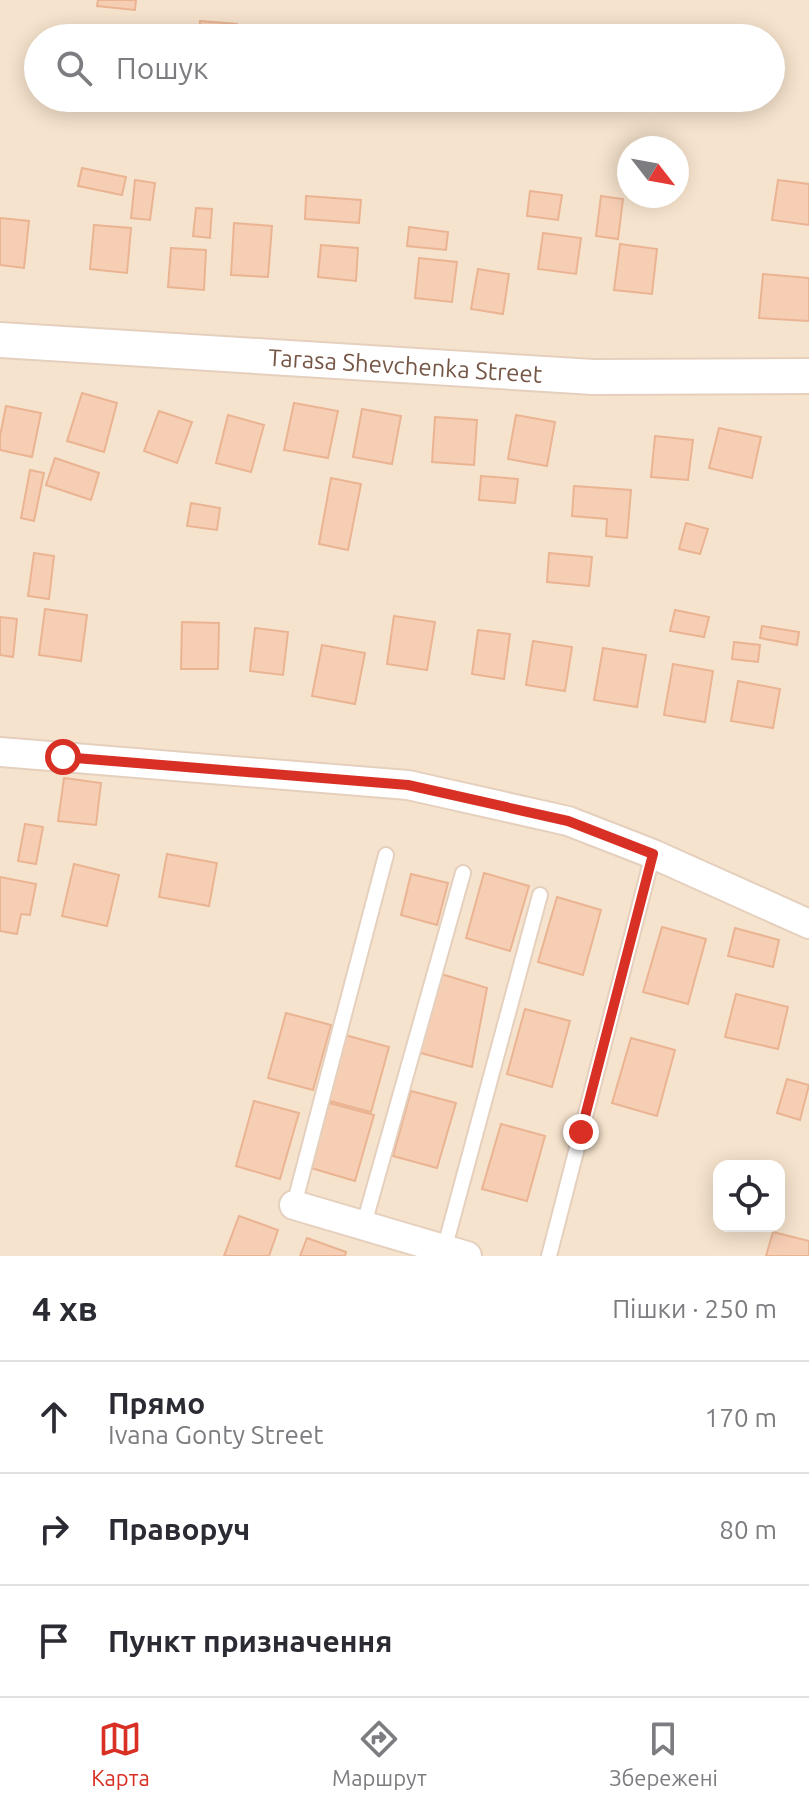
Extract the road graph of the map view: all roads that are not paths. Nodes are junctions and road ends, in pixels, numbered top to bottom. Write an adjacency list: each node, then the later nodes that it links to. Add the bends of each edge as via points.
1 (0, 340): 2 (street, Tarasa Shevchenka Street, via 593,377)
2 (809, 376)
3 (0, 752): 4 (street, via 408,785 568,821)
4 (653, 854): 8 (street); 12 (lane)
5 (386, 855): 9 (lane)
6 (463, 873): 10 (lane)
7 (540, 895): 11 (lane)
8 (809, 924)
9 (294, 1205): 10 (street)
10 (364, 1224): 11 (street)
11 (456, 1253)
12 (549, 1256)

